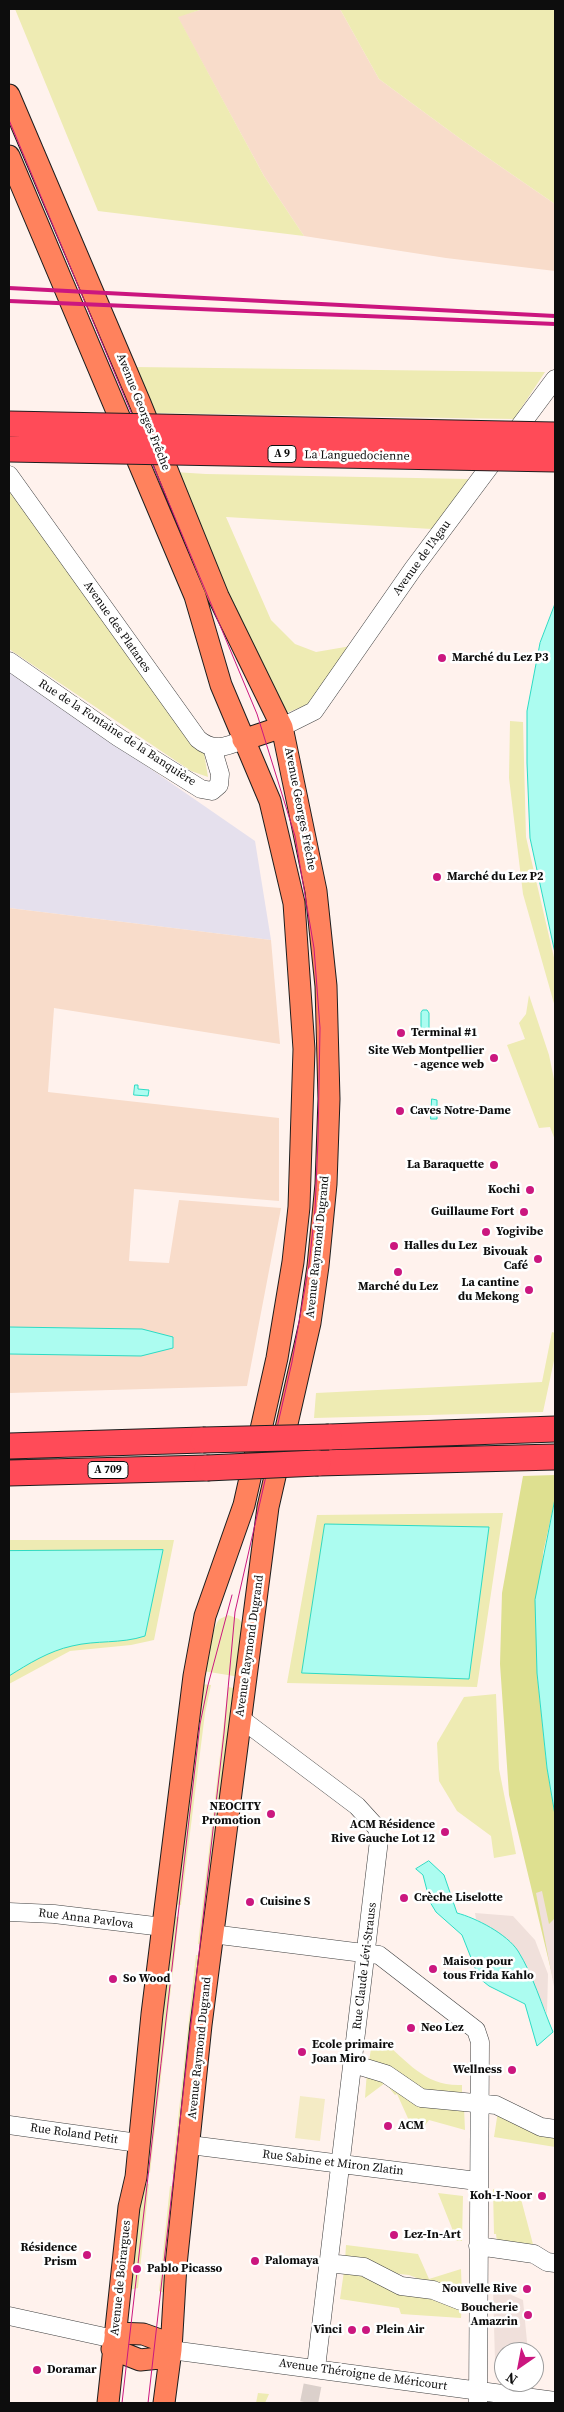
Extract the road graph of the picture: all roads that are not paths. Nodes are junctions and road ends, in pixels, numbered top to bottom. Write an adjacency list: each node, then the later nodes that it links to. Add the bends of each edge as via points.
1 (9, 95): 10 (main road, Avenue Georges Frêche, via 218,596)
2 (9, 156): 11 (main road, Avenue Georges Frêche, via 195,596 221,685)
3 (555, 379): 10 (street, Avenue de l'Agau, via 413,569 314,711)
4 (9, 424): 5 (highway, La Languedocienne / A 9, bridge)
5 (555, 434)
6 (9, 449): 7 (highway, La Languedocienne / A 9, bridge)
7 (555, 459)
8 (9, 475): 12 (street, Avenue des Platanes, via 198,739)
9 (9, 661): 12 (street, Rue de la Fontaine de la Banquière, via 118,737 201,789 212,791 219,785 220,774)
10 (282, 727): 11 (main road); 14 (main road, Avenue Georges Frêche)
11 (243, 740): 12 (street); 13 (main road, Avenue Georges Frêche, via 270,800)
12 (212, 747)
13 (285, 859): 21 (main road, Avenue Raymond Dugrand, via 296,928 304,1049 299,1207 293,1262 277,1358 244,1505 205,1616 188,1722)
14 (316, 891): 19 (main road, Avenue Raymond Dugrand, via 326,986 329,1099 324,1210 310,1323 268,1507)
15 (555, 1429): 16 (highway, A 709, bridge)
16 (9, 1446)
17 (555, 1457): 18 (highway, A 709, bridge)
18 (9, 1473)
19 (240, 1718): 22 (main road, Avenue Raymond Dugrand); 23 (street, Rue Claude Lévi-Strauss, via 357,1806 376,1828 378,1857)
20 (9, 1912): 21 (street, Rue Anna Pavlova)
21 (163, 1927): 28 (main road, Avenue Raymond Dugrand)
22 (212, 1934): 23 (street); 29 (main road, Avenue Raymond Dugrand)
23 (366, 1952): 24 (street, Rue Claude Lévi-Strauss); 25 (street, via 379,1956 476,2030 480,2042)
24 (353, 2064): 25 (street, via 386,2074 421,2098); 30 (street, Rue Claude Lévi-Strauss)
25 (478, 2102): 27 (street, via 496,2105 541,2127); 31 (street)
26 (9, 2125): 28 (street, Rue Roland Petit)
27 (555, 2129)
28 (138, 2143): 32 (main road, Avenue Raymond Dugrand, via 136,2177)
29 (190, 2145): 30 (street, Rue Sabine et Miron Zlatin); 39 (main road, Avenue Raymond Dugrand)
30 (341, 2164): 31 (street, Rue Sabine et Miron Zlatin); 34 (street, Rue Claude Lévi-Strauss)
31 (477, 2181): 33 (street)
32 (129, 2207): 38 (main road, Avenue de Boirargues)
33 (478, 2246): 35 (street, via 534,2254); 36 (street)
34 (328, 2263): 36 (street, via 364,2267 401,2286 433,2290); 40 (street, Rue Claude Lévi-Strauss)
35 (555, 2264)
36 (478, 2304): 41 (street)
37 (9, 2316): 38 (street)
38 (114, 2341): 39 (main road, via 143,2334); 43 (main road)
39 (170, 2350): 40 (street, Avenue Théroigne de Méricourt); 44 (main road, Avenue Raymond Dugrand)
40 (316, 2368): 41 (street, Avenue Théroigne de Méricourt)
41 (478, 2397): 42 (street, Avenue Théroigne de Méricourt)
42 (555, 2401)
43 (108, 2403)
44 (164, 2403)

